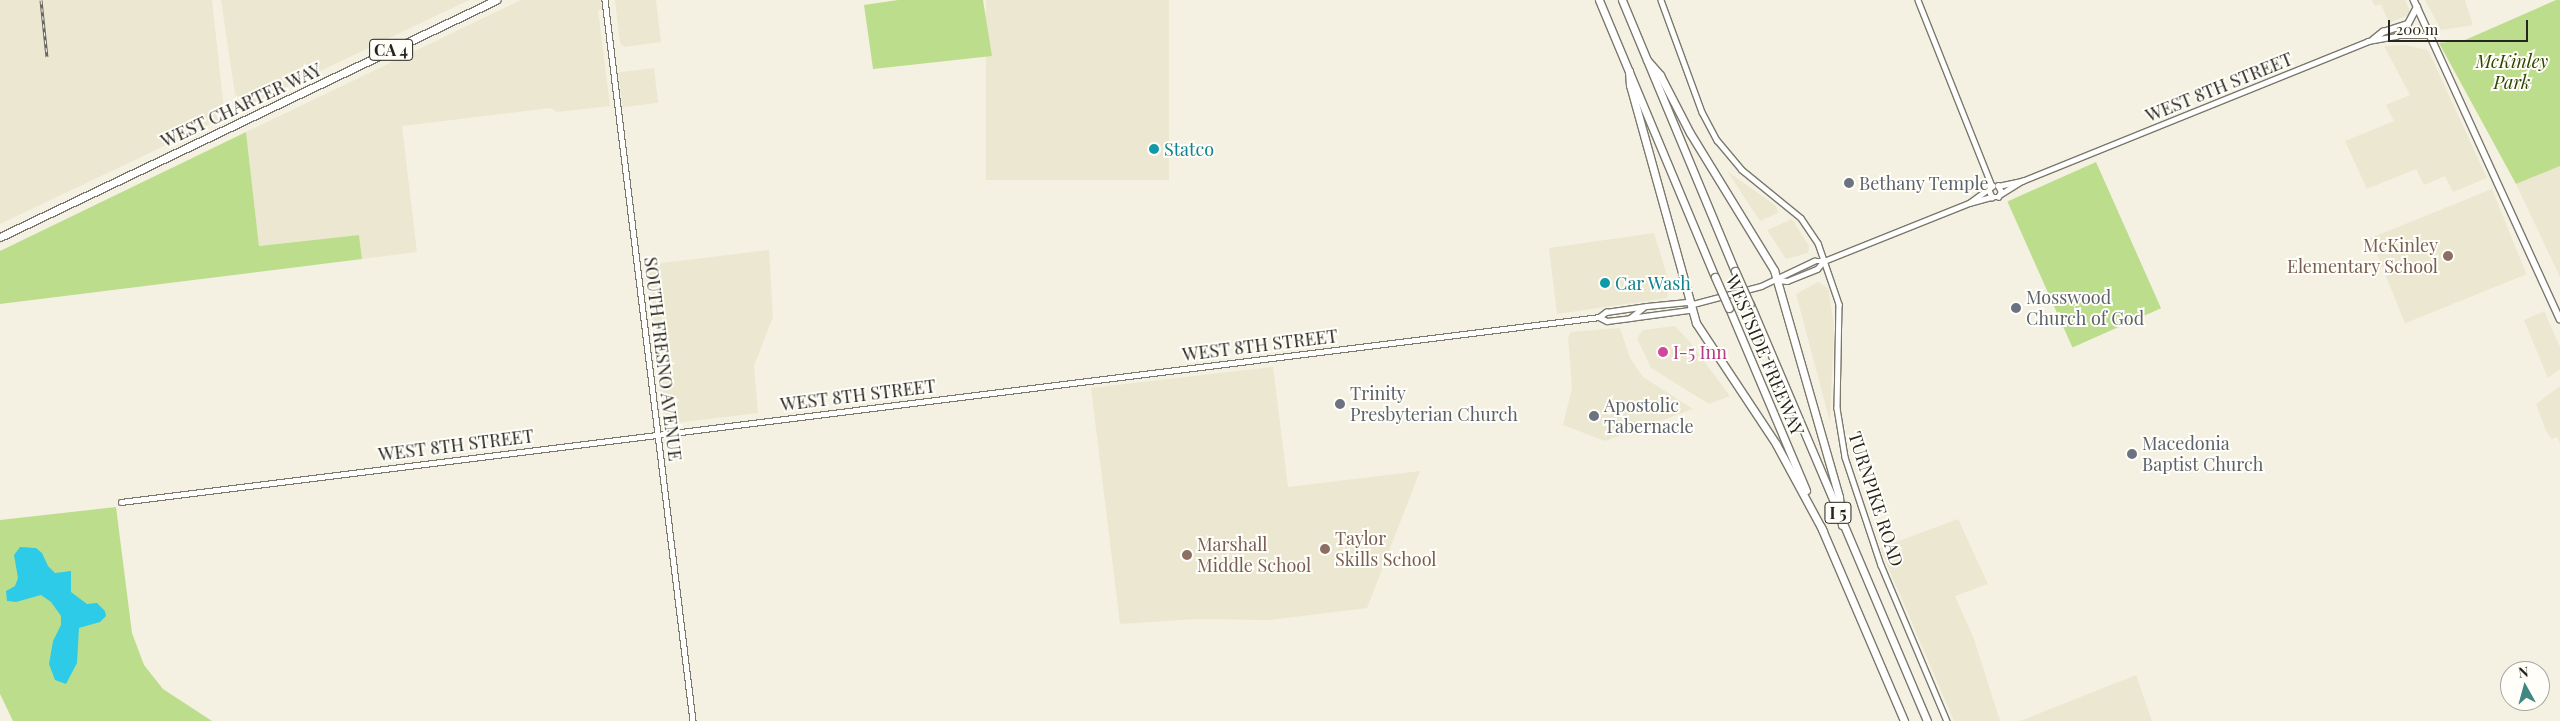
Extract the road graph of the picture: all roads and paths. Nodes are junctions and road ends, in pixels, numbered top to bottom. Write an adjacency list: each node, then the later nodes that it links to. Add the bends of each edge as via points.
1 (496, 0): 18 (highway, WEST CHARTER WAY / CA 4)
2 (605, 0): 27 (street, SOUTH FRESNO AVENUE)
3 (1599, 0): 12 (highway, WESTSIDE FREEWAY / I 5)
4 (1622, 0): 11 (highway, WESTSIDE FREEWAY / I 5)
5 (1661, 0): 19 (street, TURNPIKE ROAD, via 1673,39 1713,133 1741,169 1807,225)
6 (1918, 0): 14 (street)
7 (2414, 0): 8 (main road)
8 (2417, 7): 9 (main road); 10 (main road, via 2408,24 2383,32)
9 (2430, 36): 10 (street, WEST 8TH STREET); 26 (main road)
10 (2373, 40): 13 (street, WEST 8TH STREET)
11 (1647, 60): 20 (highway, via 1660,75 1690,133 1767,256); 29 (highway, WESTSIDE FREEWAY / I 5, bridge)
12 (1629, 71): 21 (highway, via 1630,85); 30 (highway, WESTSIDE FREEWAY / I 5, bridge)
13 (2022, 181): 14 (street, WEST 8TH STREET); 15 (street, WEST 8TH STREET)
14 (1993, 187): 15 (street); 16 (street); 17 (street, WEST 8TH STREET)
15 (2001, 194): 16 (street, WEST 8TH STREET)
16 (1992, 198): 17 (street, WEST 8TH STREET)
17 (1969, 203): 19 (street, WEST 8TH STREET)
18 (0, 237)
19 (1824, 261): 20 (street, WEST 8TH STREET, via 1814,261 1780,275); 20 (street, WEST 8TH STREET, via 1817,269 1782,282); 34 (street, TURNPIKE ROAD, via 1839,304 1837,408 1845,457 1879,560)
20 (1777, 280): 21 (street, WEST 8TH STREET); 29 (highway, via 1839,497)
21 (1693, 304): 22 (street, WEST 8TH STREET); 25 (street, WEST 8TH STREET, via 1689,310); 30 (highway, via 1702,332 1776,444)
22 (1647, 306): 23 (street, WEST 8TH STREET); 25 (street)
23 (1614, 311): 24 (street, WEST 8TH STREET); 25 (street)
24 (1599, 317): 25 (street, WEST 8TH STREET, via 1607,321); 27 (street, WEST 8TH STREET)
25 (1630, 318)
26 (2560, 319)
27 (658, 434): 28 (street, WEST 8TH STREET); 31 (street, SOUTH FRESNO AVENUE, via 672,571)
28 (121, 502)
29 (1842, 526): 33 (highway, WESTSIDE FREEWAY / I 5)
30 (1823, 531): 32 (highway, WESTSIDE FREEWAY / I 5)
31 (693, 721)
32 (1904, 721)
33 (1927, 721)
34 (1947, 721)

